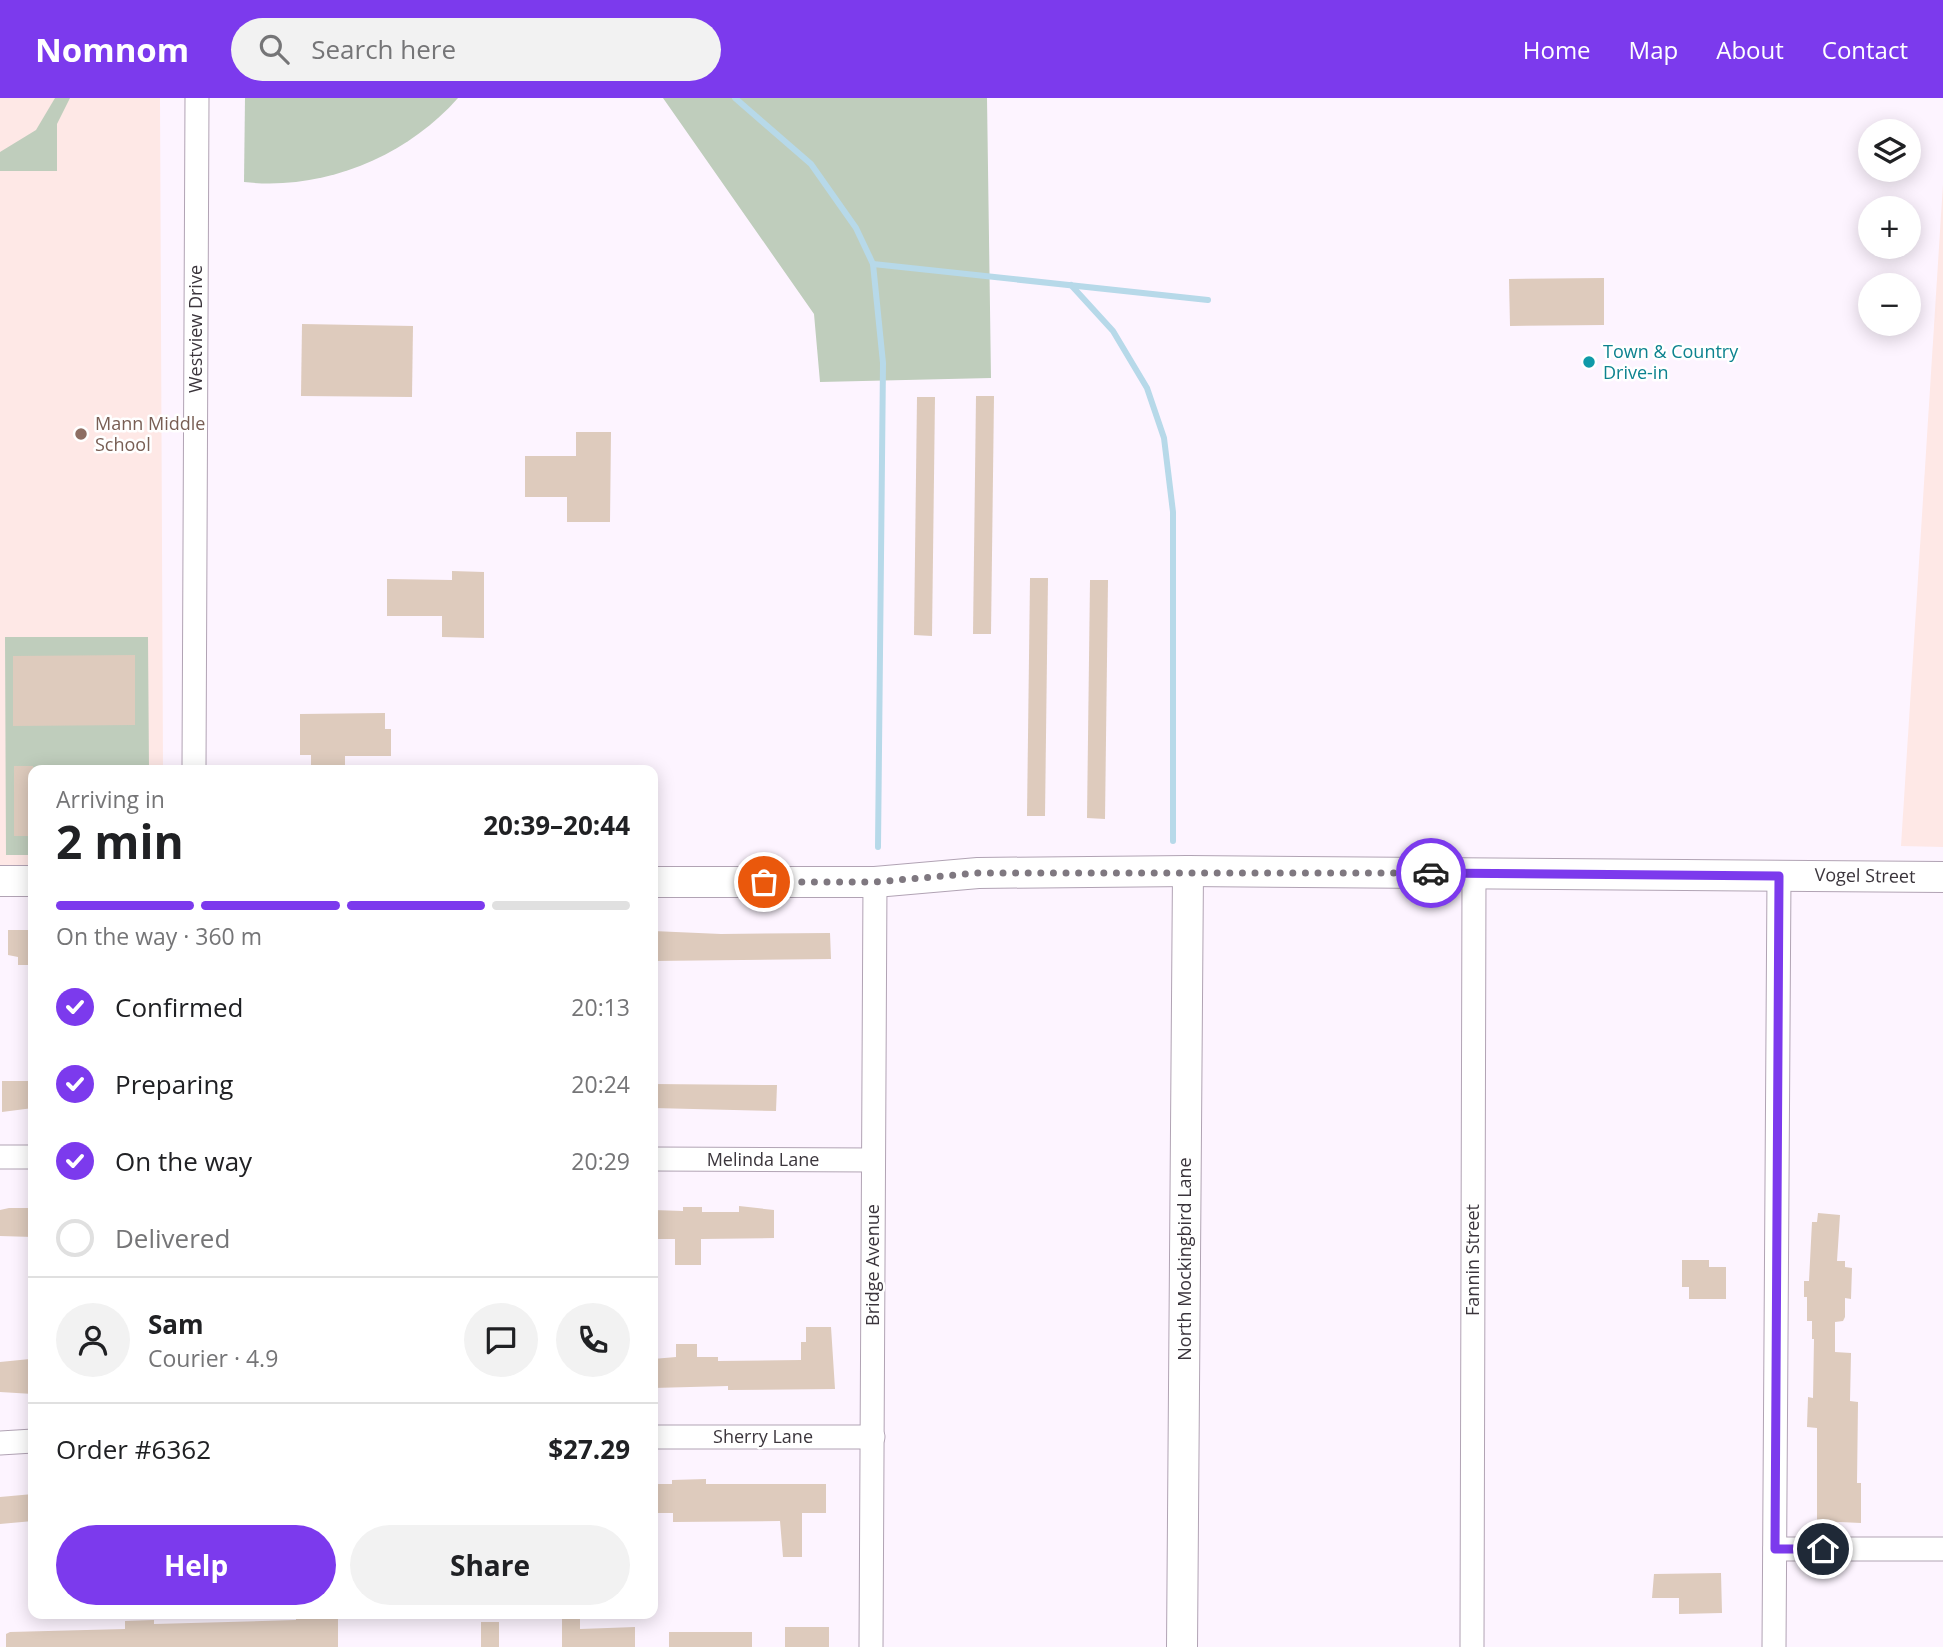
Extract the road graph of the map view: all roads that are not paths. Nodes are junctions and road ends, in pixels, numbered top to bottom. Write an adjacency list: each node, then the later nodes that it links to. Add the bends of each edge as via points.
1 (197, 98): 2 (street, Westview Drive)
2 (194, 765)
3 (1188, 871): 4 (street, Vogel Street); 10 (street, Vogel Street, via 978,873); 22 (street, North Mockingbird Lane)
4 (1474, 873): 5 (street, Vogel Street); 23 (street, Fannin Street)
5 (1779, 876): 6 (street, Vogel Street); 19 (street)
6 (1943, 877)
7 (0, 881): 8 (street)
8 (28, 881)
9 (658, 882): 10 (street, Vogel Street)
10 (875, 882): 14 (street, Bridge Avenue)
11 (0, 1157): 12 (street)
12 (28, 1157)
13 (658, 1159): 14 (street, Melinda Lane)
14 (872, 1160): 16 (street, Bridge Avenue)
15 (658, 1437): 16 (street, Sherry Lane)
16 (873, 1437): 21 (street, Bridge Avenue)
17 (28, 1441): 18 (street)
18 (0, 1443)
19 (1775, 1549): 20 (street); 24 (street)
20 (1943, 1549)
21 (871, 1647)
22 (1182, 1647)
23 (1472, 1647)
24 (1774, 1647)

